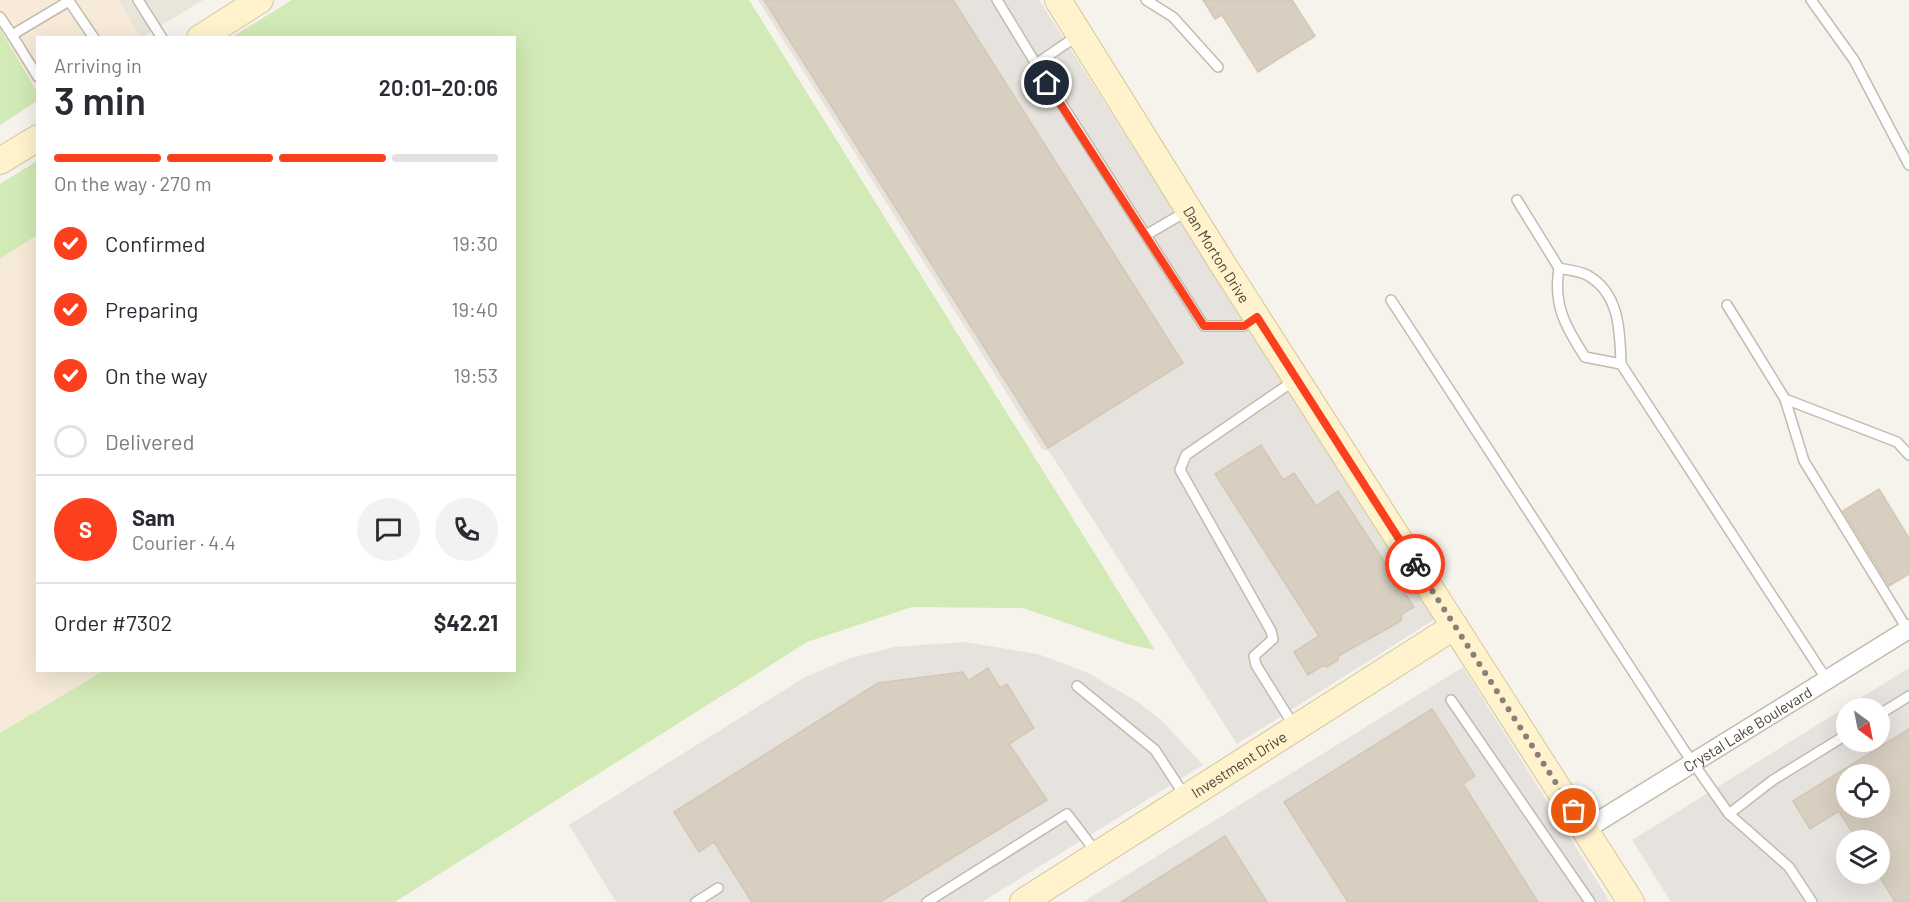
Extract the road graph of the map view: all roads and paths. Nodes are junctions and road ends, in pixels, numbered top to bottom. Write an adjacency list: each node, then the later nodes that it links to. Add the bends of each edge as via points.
1 (138, 0): 11 (lane)
2 (260, 0): 12 (street)
3 (996, 0): 13 (lane)
4 (1058, 0): 8 (street, Dan Morton Drive)
5 (1146, 0): 14 (lane, via 1173,17)
6 (1811, 0): 18 (lane, via 1854,60)
7 (0, 17): 9 (lane)
8 (1079, 34): 13 (lane); 20 (street, Dan Morton Drive)
9 (12, 35): 10 (lane, via 69,1); 15 (lane)
10 (93, 36)
11 (161, 36)
12 (203, 36)
13 (1036, 64): 21 (lane)
14 (1218, 67)
15 (36, 74)
16 (36, 139): 17 (street)
17 (0, 161)
18 (1909, 165)
19 (1517, 200): 22 (lane)
20 (1189, 210): 21 (lane); 25 (street, Dan Morton Drive)
21 (1146, 235): 25 (lane, via 1204,326 1244,326)
22 (1559, 268): 26 (lane, via 1586,274 1604,289 1620,322); 26 (lane, via 1556,289 1560,312 1571,336 1586,357)
23 (1391, 300): 39 (lane)
24 (1727, 305): 28 (lane)
25 (1257, 317): 27 (street, Dan Morton Drive)
26 (1621, 364): 32 (lane)
27 (1296, 379): 30 (street, Dan Morton Drive); 37 (lane, via 1186,455 1180,470 1271,631 1273,639 1254,656 1256,665)
28 (1785, 399): 29 (lane, via 1897,442); 31 (lane, via 1804,461)
29 (1909, 455)
30 (1455, 626): 37 (street, Investment Drive); 42 (street, Dan Morton Drive)
31 (1908, 630): 32 (street, Crystal Lake Boulevard)
32 (1827, 680): 39 (street, Crystal Lake Boulevard)
33 (1077, 686): 40 (lane, via 1155,750)
34 (1909, 696): 36 (lane)
35 (1451, 700): 48 (lane)
36 (1890, 708)
37 (1295, 728): 40 (street, Investment Drive)
38 (1836, 741): 41 (lane, via 1773,780)
39 (1693, 763): 41 (lane); 42 (street, Crystal Lake Boulevard)
40 (1186, 798): 43 (street, Investment Drive)
41 (1730, 814): 50 (lane, via 1789,867)
42 (1586, 829): 49 (street, Dan Morton Drive)
43 (1098, 854): 46 (lane, via 1067,814); 47 (street, Investment Drive)
44 (718, 888): 45 (lane)
45 (696, 902)
46 (927, 902)
47 (1023, 902)
48 (1590, 902)
49 (1631, 902)
50 (1812, 902)

